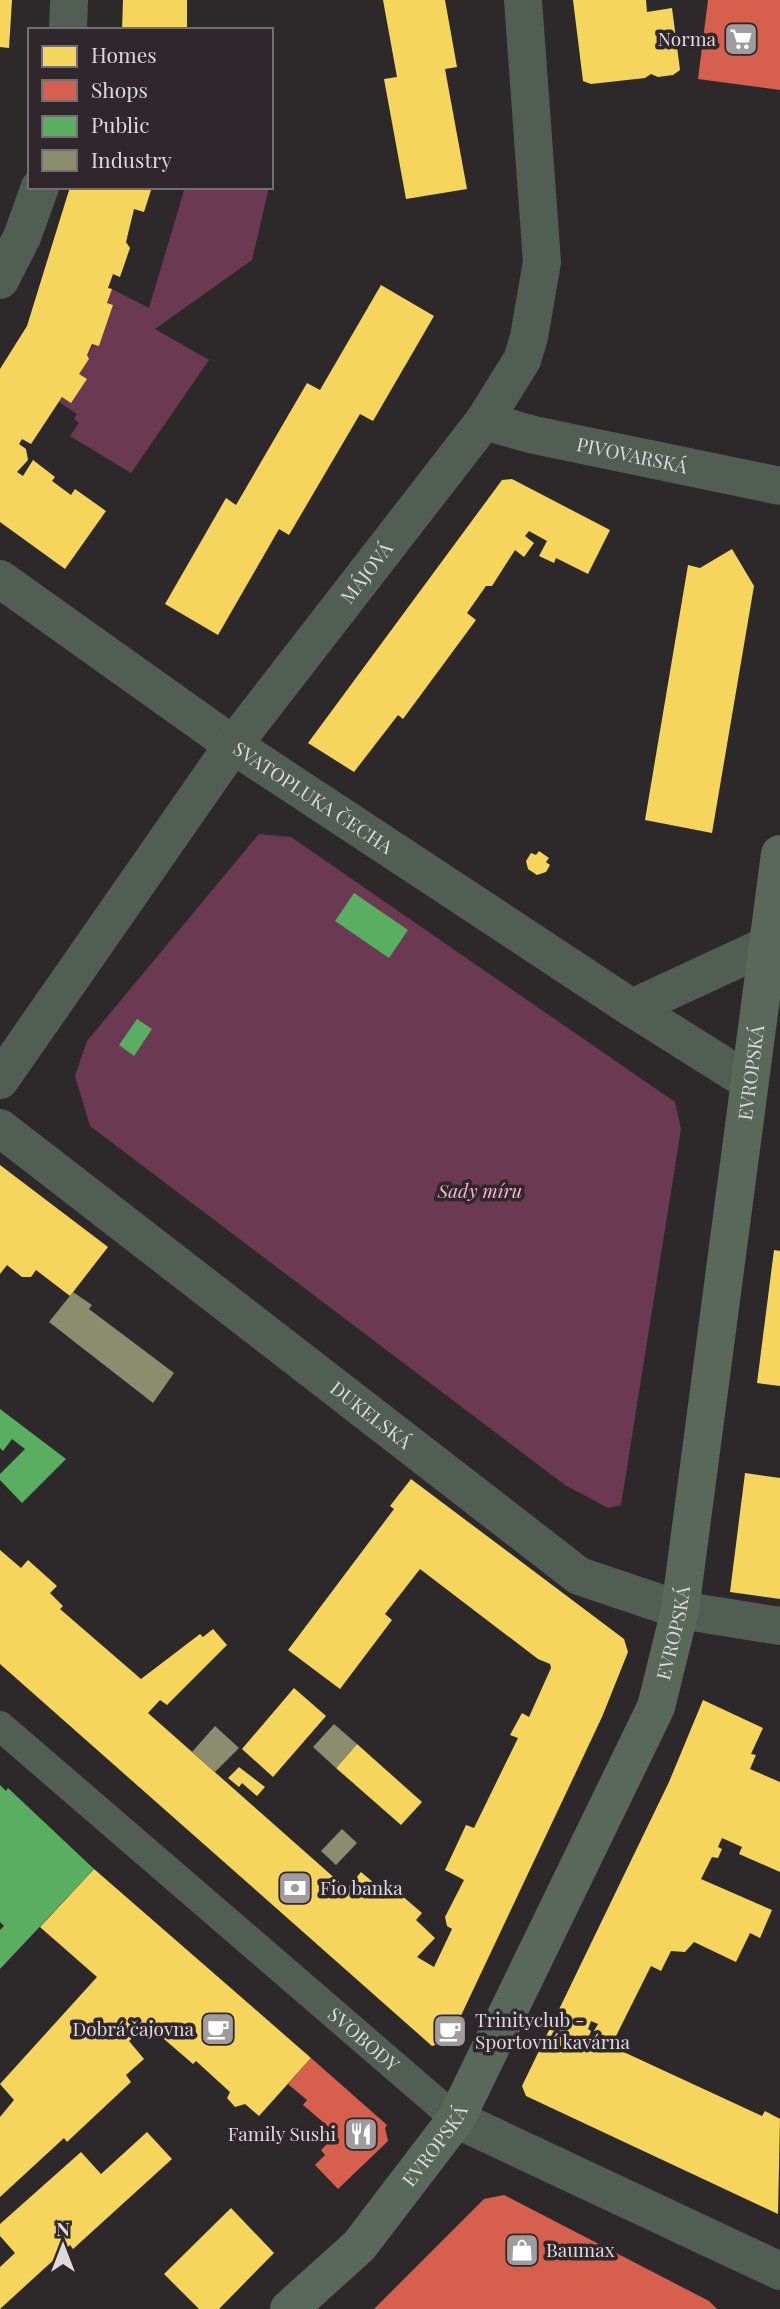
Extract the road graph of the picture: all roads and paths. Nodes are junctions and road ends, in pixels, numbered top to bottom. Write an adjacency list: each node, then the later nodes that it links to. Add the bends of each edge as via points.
1 (69, 0): 3 (street)
2 (523, 0): 6 (street, MÁJOVÁ, via 542,262 522,360)
3 (68, 28)
4 (39, 189): 5 (street)
5 (0, 280)
6 (484, 421): 7 (street, PIVOVARSKÁ); 9 (street, MÁJOVÁ)
7 (780, 486)
8 (0, 579): 9 (street, SVATOPLUKA ČECHA)
9 (233, 745): 12 (street, SVATOPLUKA ČECHA); 13 (street, MÁJOVÁ)
10 (780, 854): 11 (main road, EVROPSKÁ)
11 (768, 945): 12 (street); 14 (main road, EVROPSKÁ)
12 (632, 1008): 14 (street, SVATOPLUKA ČECHA)
13 (0, 1080)
14 (748, 1081): 16 (main road, EVROPSKÁ)
15 (0, 1128): 16 (street, DUKELSKÁ, via 579,1576)
16 (680, 1610): 17 (street, DUKELSKÁ); 19 (main road, EVROPSKÁ, via 656,1707)
17 (780, 1626)
18 (0, 1726): 19 (street, SVOBODY)
19 (456, 2119): 20 (street, SVOBODY); 21 (main road, EVROPSKÁ, via 359,2246)
20 (780, 2271)
21 (289, 2309)

